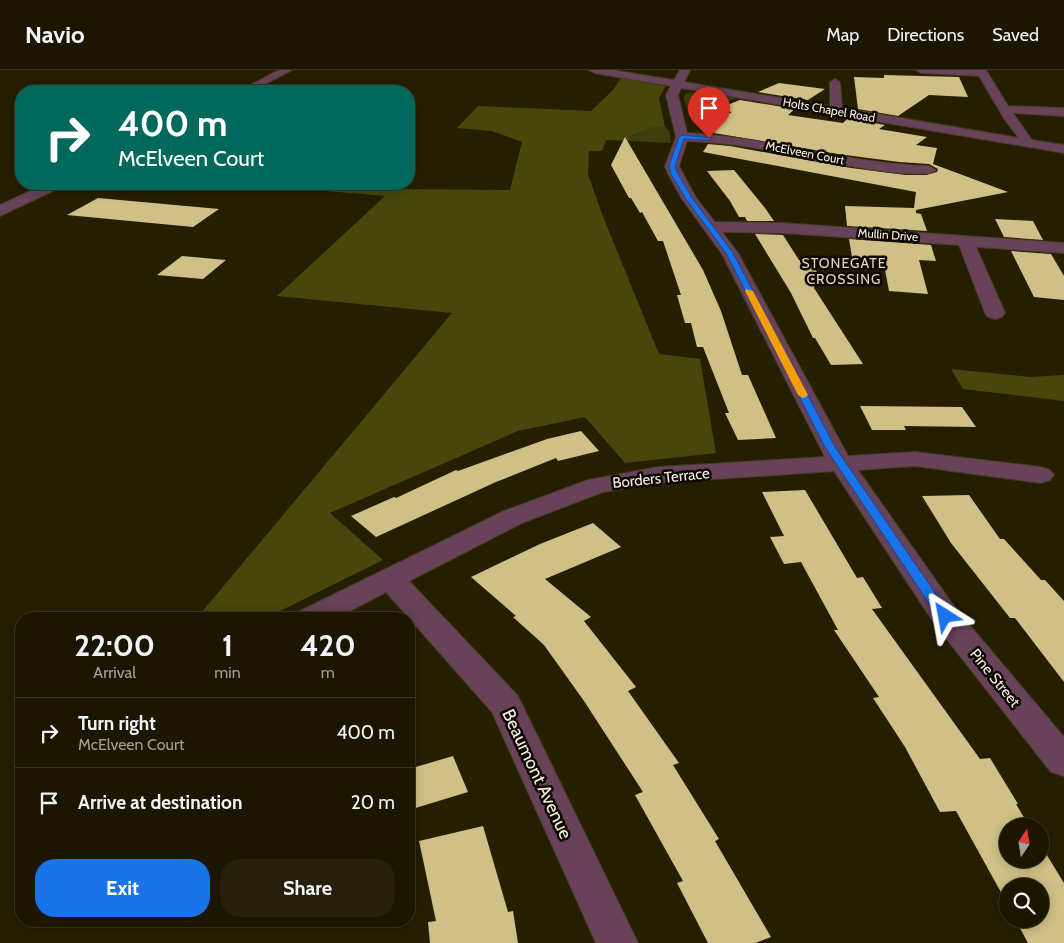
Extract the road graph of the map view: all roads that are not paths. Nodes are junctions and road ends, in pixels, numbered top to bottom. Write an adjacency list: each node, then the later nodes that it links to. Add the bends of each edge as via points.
1 (287, 70): 7 (street)
2 (594, 70): 5 (street, Holts Chapel Road)
3 (921, 70): 4 (street)
4 (982, 72): 8 (street)
5 (682, 77): 9 (street, Holts Chapel Road); 11 (street, via 672,95)
6 (835, 82): 9 (street)
7 (256, 85)
8 (1004, 109): 10 (street); 12 (street)
9 (836, 111): 12 (street, Holts Chapel Road)
10 (1064, 112)
11 (682, 137): 14 (street, McElveen Court, via 766,146 863,165); 17 (street, Pine Street, via 672,166 674,174)
12 (1026, 143): 13 (street, Holts Chapel Road)
13 (1064, 149)
14 (929, 170)
15 (44, 190): 16 (street)
16 (0, 211)
17 (712, 227): 18 (street, Mullin Drive, via 783,228); 21 (street, Pine Street, via 730,253)
18 (964, 240): 19 (street, Mullin Drive); 20 (street)
19 (1064, 248)
20 (995, 313)
21 (841, 463): 22 (street, Borders Terrace, via 915,459); 23 (street, Borders Terrace, via 658,475 597,485 513,517); 25 (street, Pine Street, via 945,616)
22 (1041, 475)
23 (390, 578): 24 (street, Borders Terrace); 26 (street, Beaumont Avenue, via 506,705)
24 (323, 612)
25 (1064, 762)
26 (617, 943)

